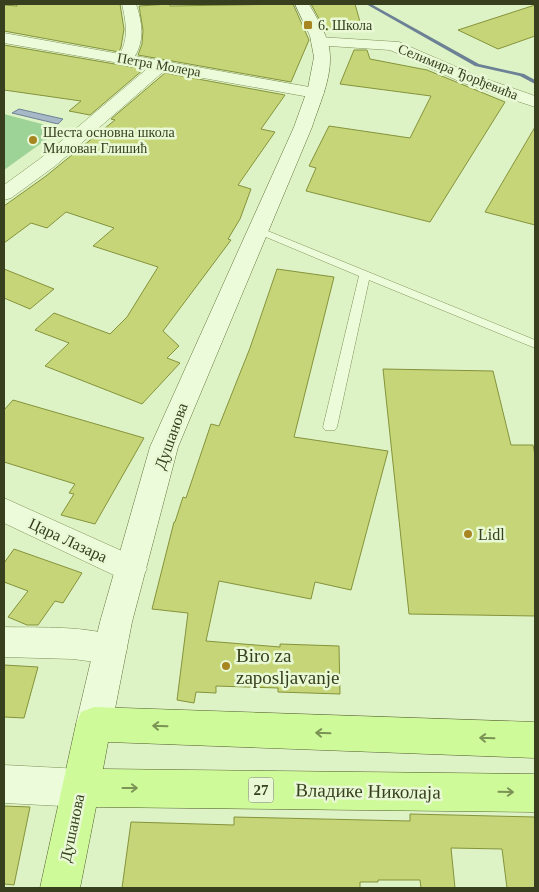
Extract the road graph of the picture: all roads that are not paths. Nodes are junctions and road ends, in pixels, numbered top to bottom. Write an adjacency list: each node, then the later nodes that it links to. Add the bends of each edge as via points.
1 (129, 4): 5 (street, via 135,39)
2 (302, 4): 4 (street, Душанова)
3 (4, 38): 5 (street, Петра Молера)
4 (319, 42): 7 (street, Душанова, via 321,64); 8 (street, Селимира Ђорђевића, via 393,45 469,79)
5 (125, 59): 6 (street, Петра Молера)
6 (162, 65): 7 (street, Петра Молера); 9 (street, via 62,150)
7 (315, 93): 10 (street, Душанова)
8 (535, 102)
9 (4, 194)
10 (258, 230): 11 (lane); 15 (street, Душанова, via 164,446)
11 (365, 274): 12 (lane); 13 (lane)
12 (534, 344)
13 (330, 427)
14 (4, 510): 15 (street, Цара Лазара)
15 (131, 569): 17 (street, Душанова)
16 (4, 642): 17 (street)
17 (110, 649): 18 (street, Душанова)
18 (94, 724): 19 (main road, one-way to 18); 21 (main road, Душанова)
19 (535, 740)
20 (4, 784): 21 (street)
21 (81, 788): 22 (main road, Владике Николаја / 27, one-way to 22); 23 (main road, Душанова)
22 (535, 792)
23 (60, 888)

